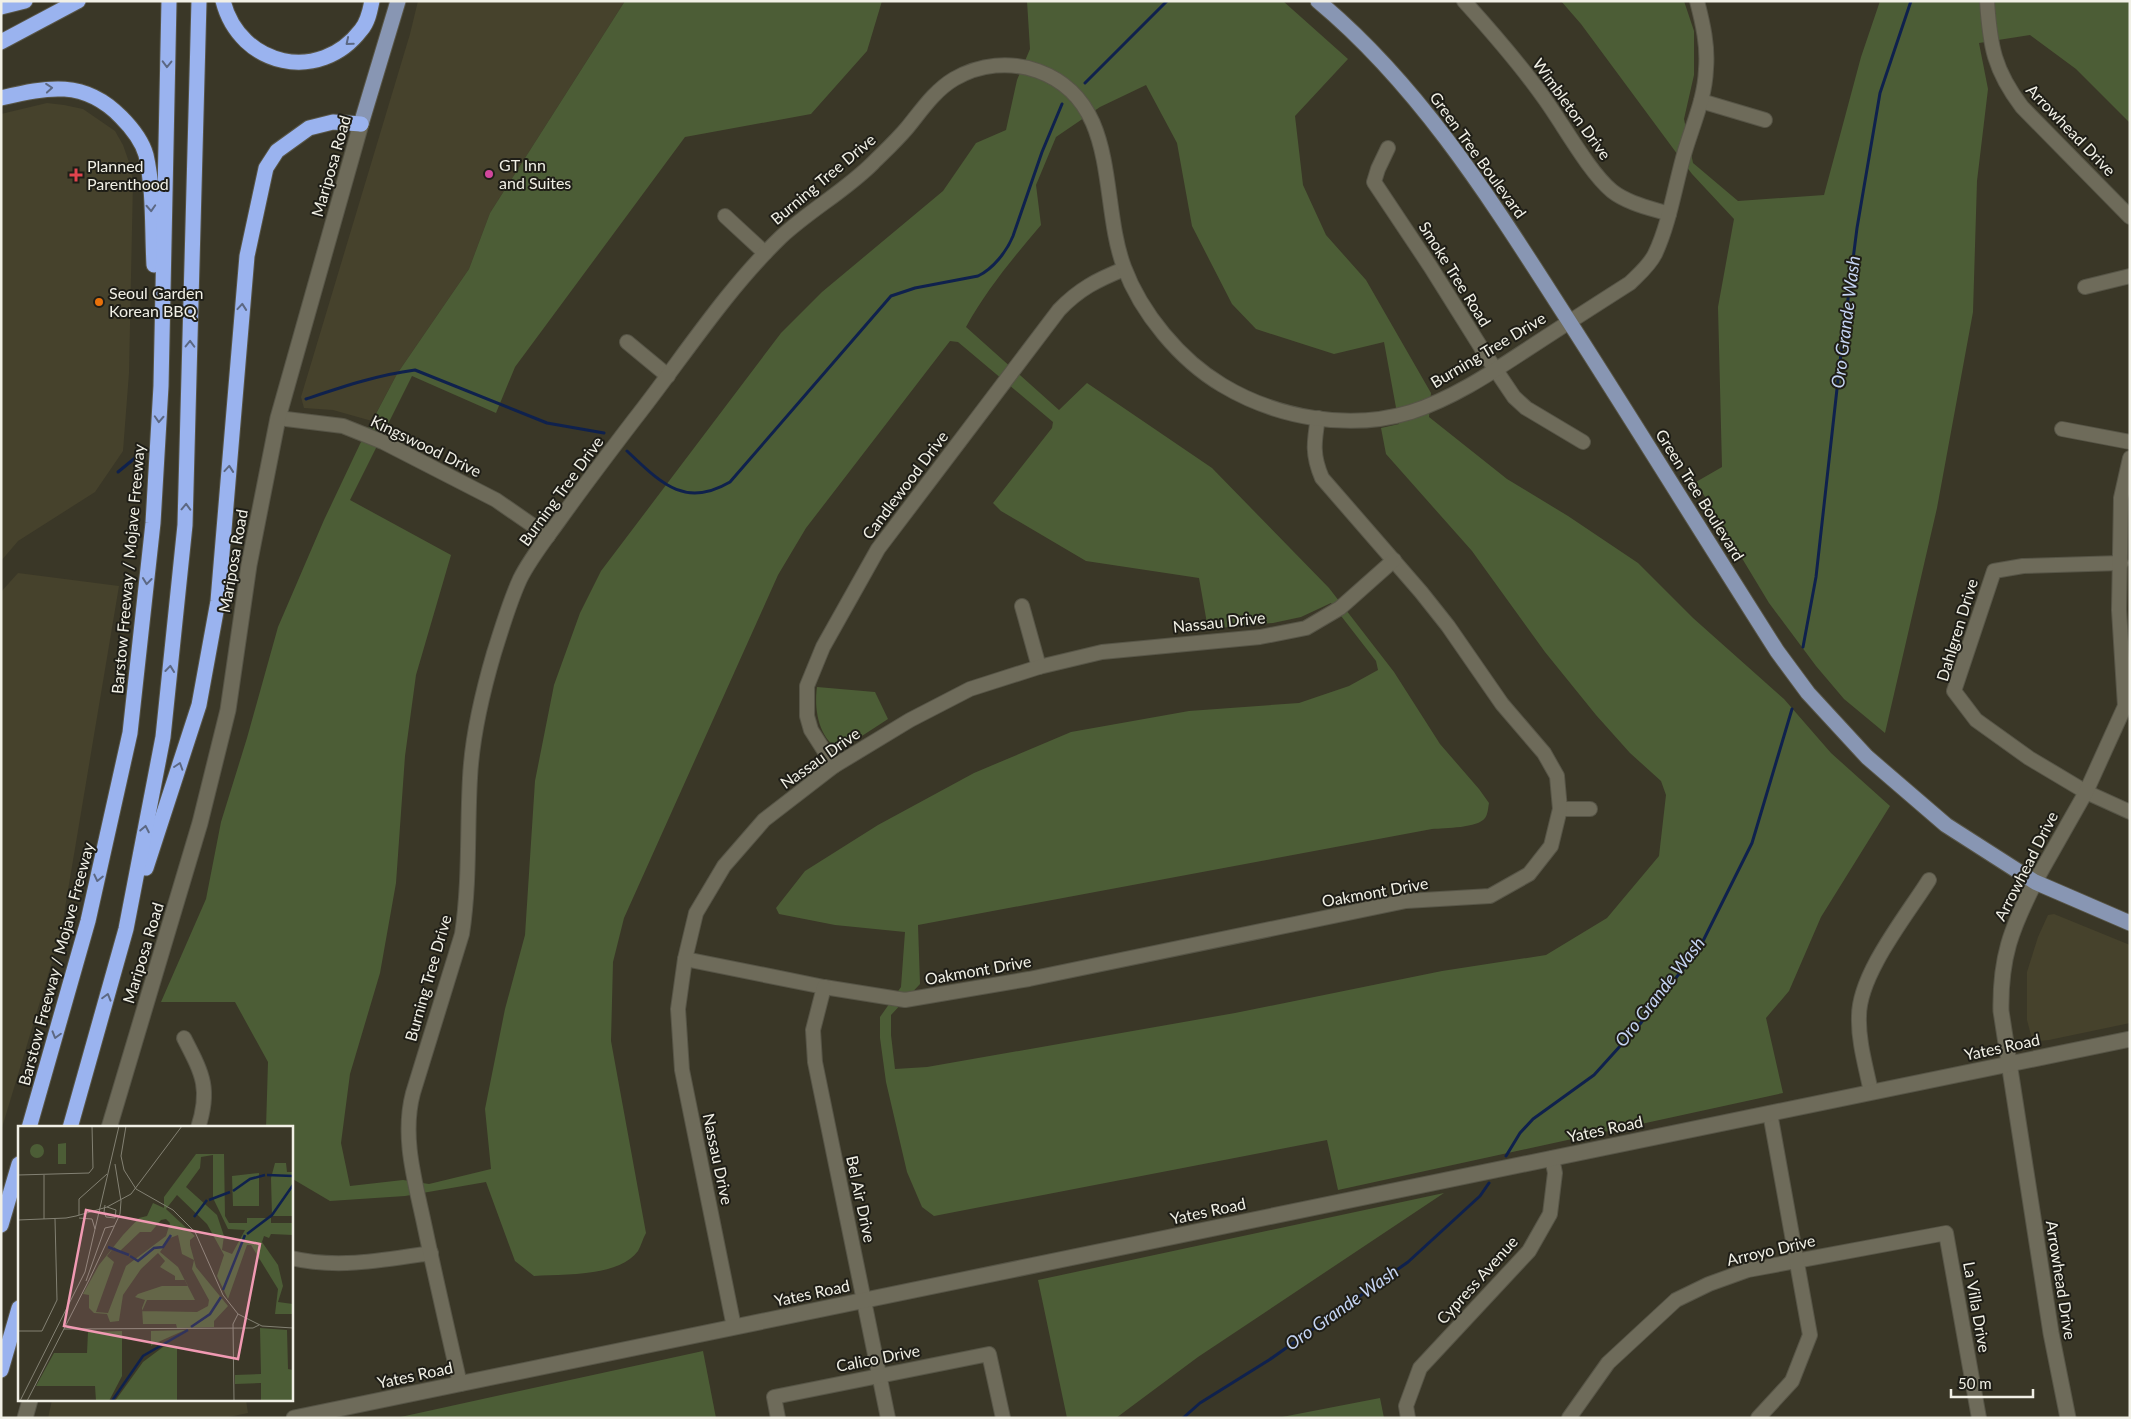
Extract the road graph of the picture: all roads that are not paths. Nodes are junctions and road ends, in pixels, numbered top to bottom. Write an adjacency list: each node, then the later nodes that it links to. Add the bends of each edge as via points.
1 (24, 1): 12 (highway)
2 (78, 1): 13 (highway)
3 (199, 1): 50 (highway, one-way to 3, via 163,737 185,525)
4 (223, 1): 5 (highway, one-way to 4, via 362,29 350,42 329,56 307,62 268,58 250,46 237,32)
5 (372, 1)
6 (398, 1): 17 (main road, Mariposa Road)
7 (1318, 1): 26 (main road, Green Tree Boulevard, via 1377,56 1466,162)
8 (1464, 1): 19 (street, Wimbleton Drive, via 1537,89 1607,186 1619,196)
9 (1697, 1): 15 (street, Burning Tree Drive, via 1707,54)
10 (1987, 1): 21 (street, Arrowhead Drive, via 1994,56 2009,90)
11 (168, 6): 30 (highway, Barstow Freeway / Mojave Freeway, one-way to 30)
12 (1, 7)
13 (1, 42)
14 (1, 98): 30 (highway, one-way to 30, via 49,88 76,90 96,97 115,111 140,142 146,154 151,198)
15 (1701, 101): 16 (street); 19 (street, Burning Tree Drive)
16 (1765, 120)
17 (361, 124): 31 (street, Mariposa Road); 50 (highway, one-way to 17, via 199,705 218,601 247,256 266,168 277,151 309,128 332,122)
18 (1388, 148): 28 (street, Smoke Tree Road, via 1374,182)
19 (1669, 214): 26 (street, Burning Tree Drive, via 1654,256 1644,270 1630,283)
20 (725, 216): 22 (street)
21 (2130, 217)
22 (765, 254): 23 (street, Burning Tree Drive, via 799,221 868,169 936,92 951,80 973,70 1010,65 1042,72 1064,85 1079,98 1091,116 1099,134); 29 (street, Burning Tree Drive, via 748,270)
23 (1124, 269): 32 (street, Burning Tree Drive, via 1161,330 1210,378 1259,404); 42 (street, Candlewood Drive, via 1092,282 1059,310 878,549 823,647 806,686 811,730)
24 (2130, 276): 25 (street)
25 (2085, 287)
26 (1569, 322): 28 (street, Burning Tree Drive); 48 (main road, Green Tree Boulevard, via 1777,651 1808,693 1867,757 1946,825)
27 (626, 342): 29 (street)
28 (1495, 370): 32 (street, Burning Tree Drive, via 1444,399 1406,414 1354,420); 34 (street, Smoke Tree Road, via 1526,408)
29 (668, 376): 37 (street, Burning Tree Drive)
30 (161, 386): 58 (highway, Barstow Freeway / Mojave Freeway, one-way to 58, via 153,523 130,733 88,921)
31 (278, 418): 37 (street, Kingswood Drive, via 343,426 383,442 496,500); 60 (street, Mariposa Road, via 249,565 228,710 200,823)
32 (1318, 418): 38 (street, Oakmont Drive, via 1314,449 1322,478)
33 (2062, 428): 35 (street)
34 (1583, 442)
35 (2130, 442)
36 (2130, 458): 39 (street, Arrowhead Drive, via 2122,498)
37 (548, 536): 66 (street, Burning Tree Drive, via 521,577 483,691 470,768 466,908 462,934 408,1109 409,1146)
38 (1394, 560): 41 (street, Nassau Drive, via 1340,608 1306,628 1260,637 1102,652); 44 (street, Oakmont Drive, via 1448,626 1502,704 1544,753 1557,776)
39 (2122, 563): 43 (street, Arrowhead Drive, via 2119,610 2125,706); 43 (street, Dahlgren Drive, via 2023,566 1994,571 1954,691 1976,720 2029,758)
40 (1022, 606): 41 (street)
41 (1039, 667): 42 (street, Nassau Drive, via 970,689 910,720)
42 (834, 766): 51 (street, Nassau Drive, via 764,820 724,866 696,913)
43 (2086, 792): 46 (street); 48 (street, Arrowhead Drive)
44 (1560, 809): 45 (street); 52 (street, Oakmont Drive, via 1551,846 1529,874 1490,896 1406,901 1029,979 905,1000)
45 (1590, 809)
46 (2130, 812)
47 (1929, 880): 56 (street, via 1880,957 1860,1000 1860,1030)
48 (2035, 882): 49 (main road, Green Tree Boulevard); 55 (street, Arrowhead Drive, via 2011,934 2001,981 2001,1011)
49 (2130, 923)
50 (126, 928): 59 (highway, one-way to 50)
51 (685, 959): 52 (street, Oakmont Drive); 71 (street, Nassau Drive, via 678,1009 682,1070)
52 (824, 988): 69 (street, Bel Air Drive, via 813,1030 815,1062)
53 (184, 1038): 61 (street, via 200,1068 204,1084 204,1109)
54 (2130, 1039): 55 (street, Yates Road)
55 (2010, 1063): 56 (street, Yates Road); 85 (street, Arrowhead Drive, via 2051,1333)
56 (1871, 1092): 57 (street, Yates Road)
57 (1770, 1114): 62 (street, Yates Road); 68 (street)
58 (30, 1126)
59 (71, 1126)
60 (110, 1126)
61 (199, 1126)
62 (1552, 1158): 69 (street, Yates Road); 81 (street, Cypress Avenue, via 1555,1173 1550,1214 1530,1251 1420,1368 1406,1406)
63 (18, 1167): 64 (highway)
64 (1, 1225)
65 (1946, 1233): 68 (street, Arroyo Drive); 84 (street, La Villa Drive)
66 (431, 1253): 67 (street, via 338,1263); 74 (street, Burning Tree Drive)
67 (292, 1258)
68 (1797, 1261): 82 (street, Arroyo Drive, via 1748,1270 1676,1300 1608,1363); 83 (street, via 1810,1335 1792,1380)
69 (864, 1300): 71 (street, Yates Road); 73 (street, Bel Air Drive)
70 (18, 1311): 72 (highway)
71 (734, 1327): 74 (street, Yates Road)
72 (1, 1370)
73 (880, 1375): 78 (street, Calico Drive, via 774,1397); 79 (street, Bel Air Drive); 80 (street, Calico Drive, via 990,1354)
74 (460, 1384): 77 (street, Yates Road)
75 (29, 1402): 76 (street)
76 (25, 1418)
77 (294, 1418)
78 (778, 1418)
79 (888, 1418)
80 (1003, 1418)
81 (1408, 1418)
82 (1568, 1418)
83 (1758, 1418)
84 (1980, 1418)
85 (2068, 1418)

